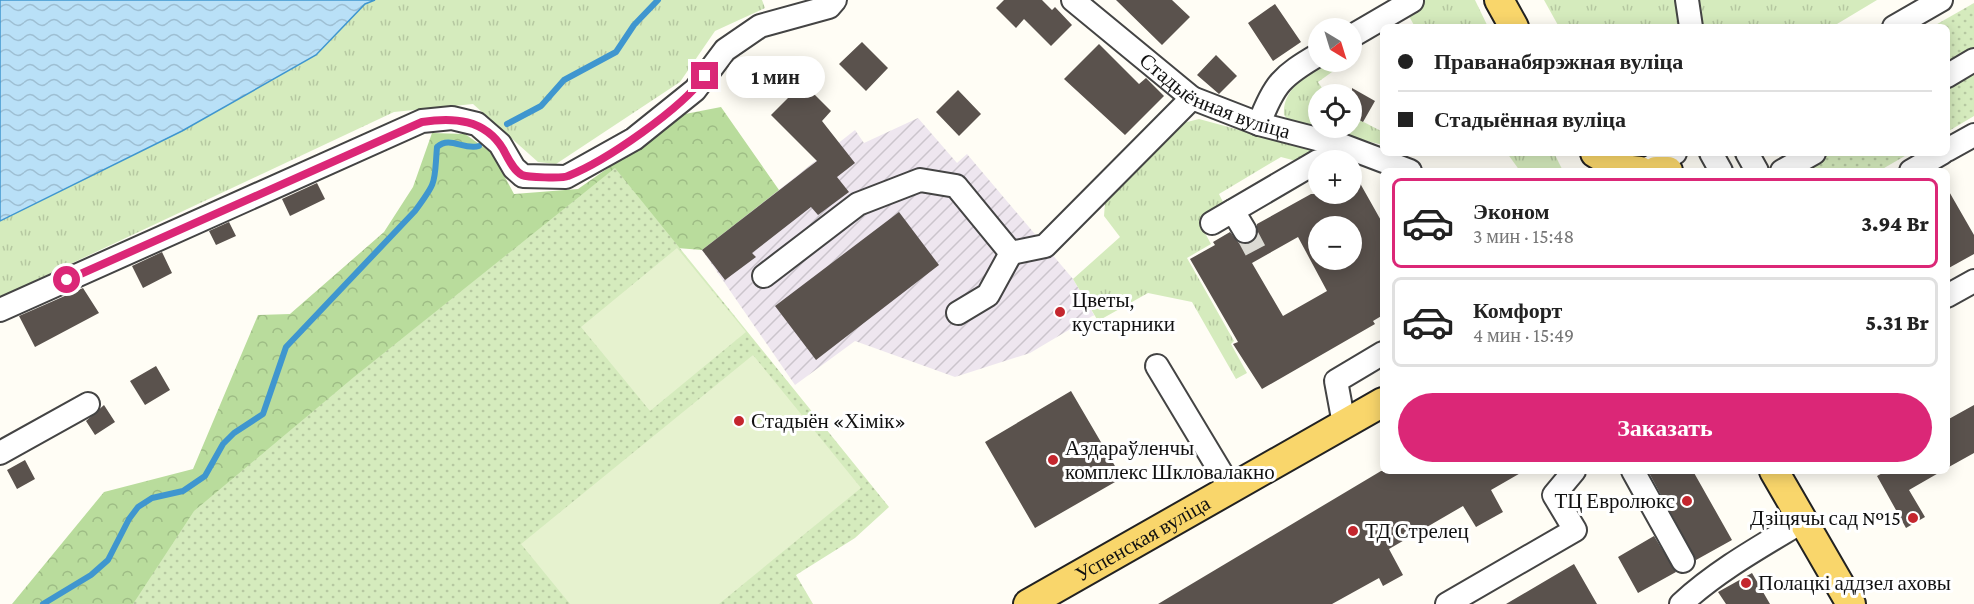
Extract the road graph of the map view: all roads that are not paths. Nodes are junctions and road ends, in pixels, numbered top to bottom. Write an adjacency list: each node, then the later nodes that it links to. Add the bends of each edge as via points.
1 (835, 0): 35 (street, via 829,7 760,26 725,50 695,90 634,139 566,177 523,176 500,144 477,124 452,118 422,122)
2 (1073, 0): 14 (street, Стадыённая вуліца)
3 (1499, 0): 7 (main road)
4 (1688, 0): 8 (street)
5 (1941, 0): 9 (street)
6 (1412, 1): 10 (street)
7 (1512, 24)
8 (1691, 24)
9 (1899, 24)
10 (1362, 30)
11 (1974, 60): 13 (street)
12 (1308, 61): 15 (street, via 1289,71 1270,94)
13 (1950, 74)
14 (1192, 98): 15 (street, Стадыённая вуліца); 31 (street, via 1045,246)
15 (1259, 124): 17 (street, Стадыённая вуліца)
16 (1974, 135): 18 (street)
17 (1344, 146): 19 (street); 24 (street, Стадыённая вуліца)
18 (1950, 148)
19 (1337, 150)
20 (1598, 156): 25 (main road)
21 (1670, 156): 26 (street)
22 (1937, 156): 27 (street)
23 (1308, 167): 28 (street)
24 (1402, 168)
25 (1618, 168)
26 (1648, 168)
27 (1916, 168)
28 (1233, 211): 29 (street); 30 (street)
29 (1212, 222)
30 (1245, 231)
31 (1011, 254): 32 (street, via 956,186 920,180 858,204); 36 (street, via 988,295)
32 (764, 276)
33 (1974, 281): 34 (street)
34 (1950, 294)
35 (0, 310)
36 (958, 313)
37 (1380, 355): 41 (street, via 1336,381)
38 (1157, 366): 46 (street)
39 (88, 404): 42 (street)
40 (1380, 404): 41 (main road, Успенская вуліца)
41 (1344, 424): 46 (main road, Успенская вуліца)
42 (0, 453)
43 (1572, 474): 50 (street, via 1554,495 1575,530)
44 (1635, 474): 48 (street)
45 (1776, 474): 47 (main road)
46 (1231, 489): 49 (main road, Успенская вуліца)
47 (1803, 521): 51 (street, via 1741,557); 52 (main road)
48 (1683, 561)
49 (1028, 604)
50 (1447, 604)
51 (1681, 604)
52 (1851, 604)

